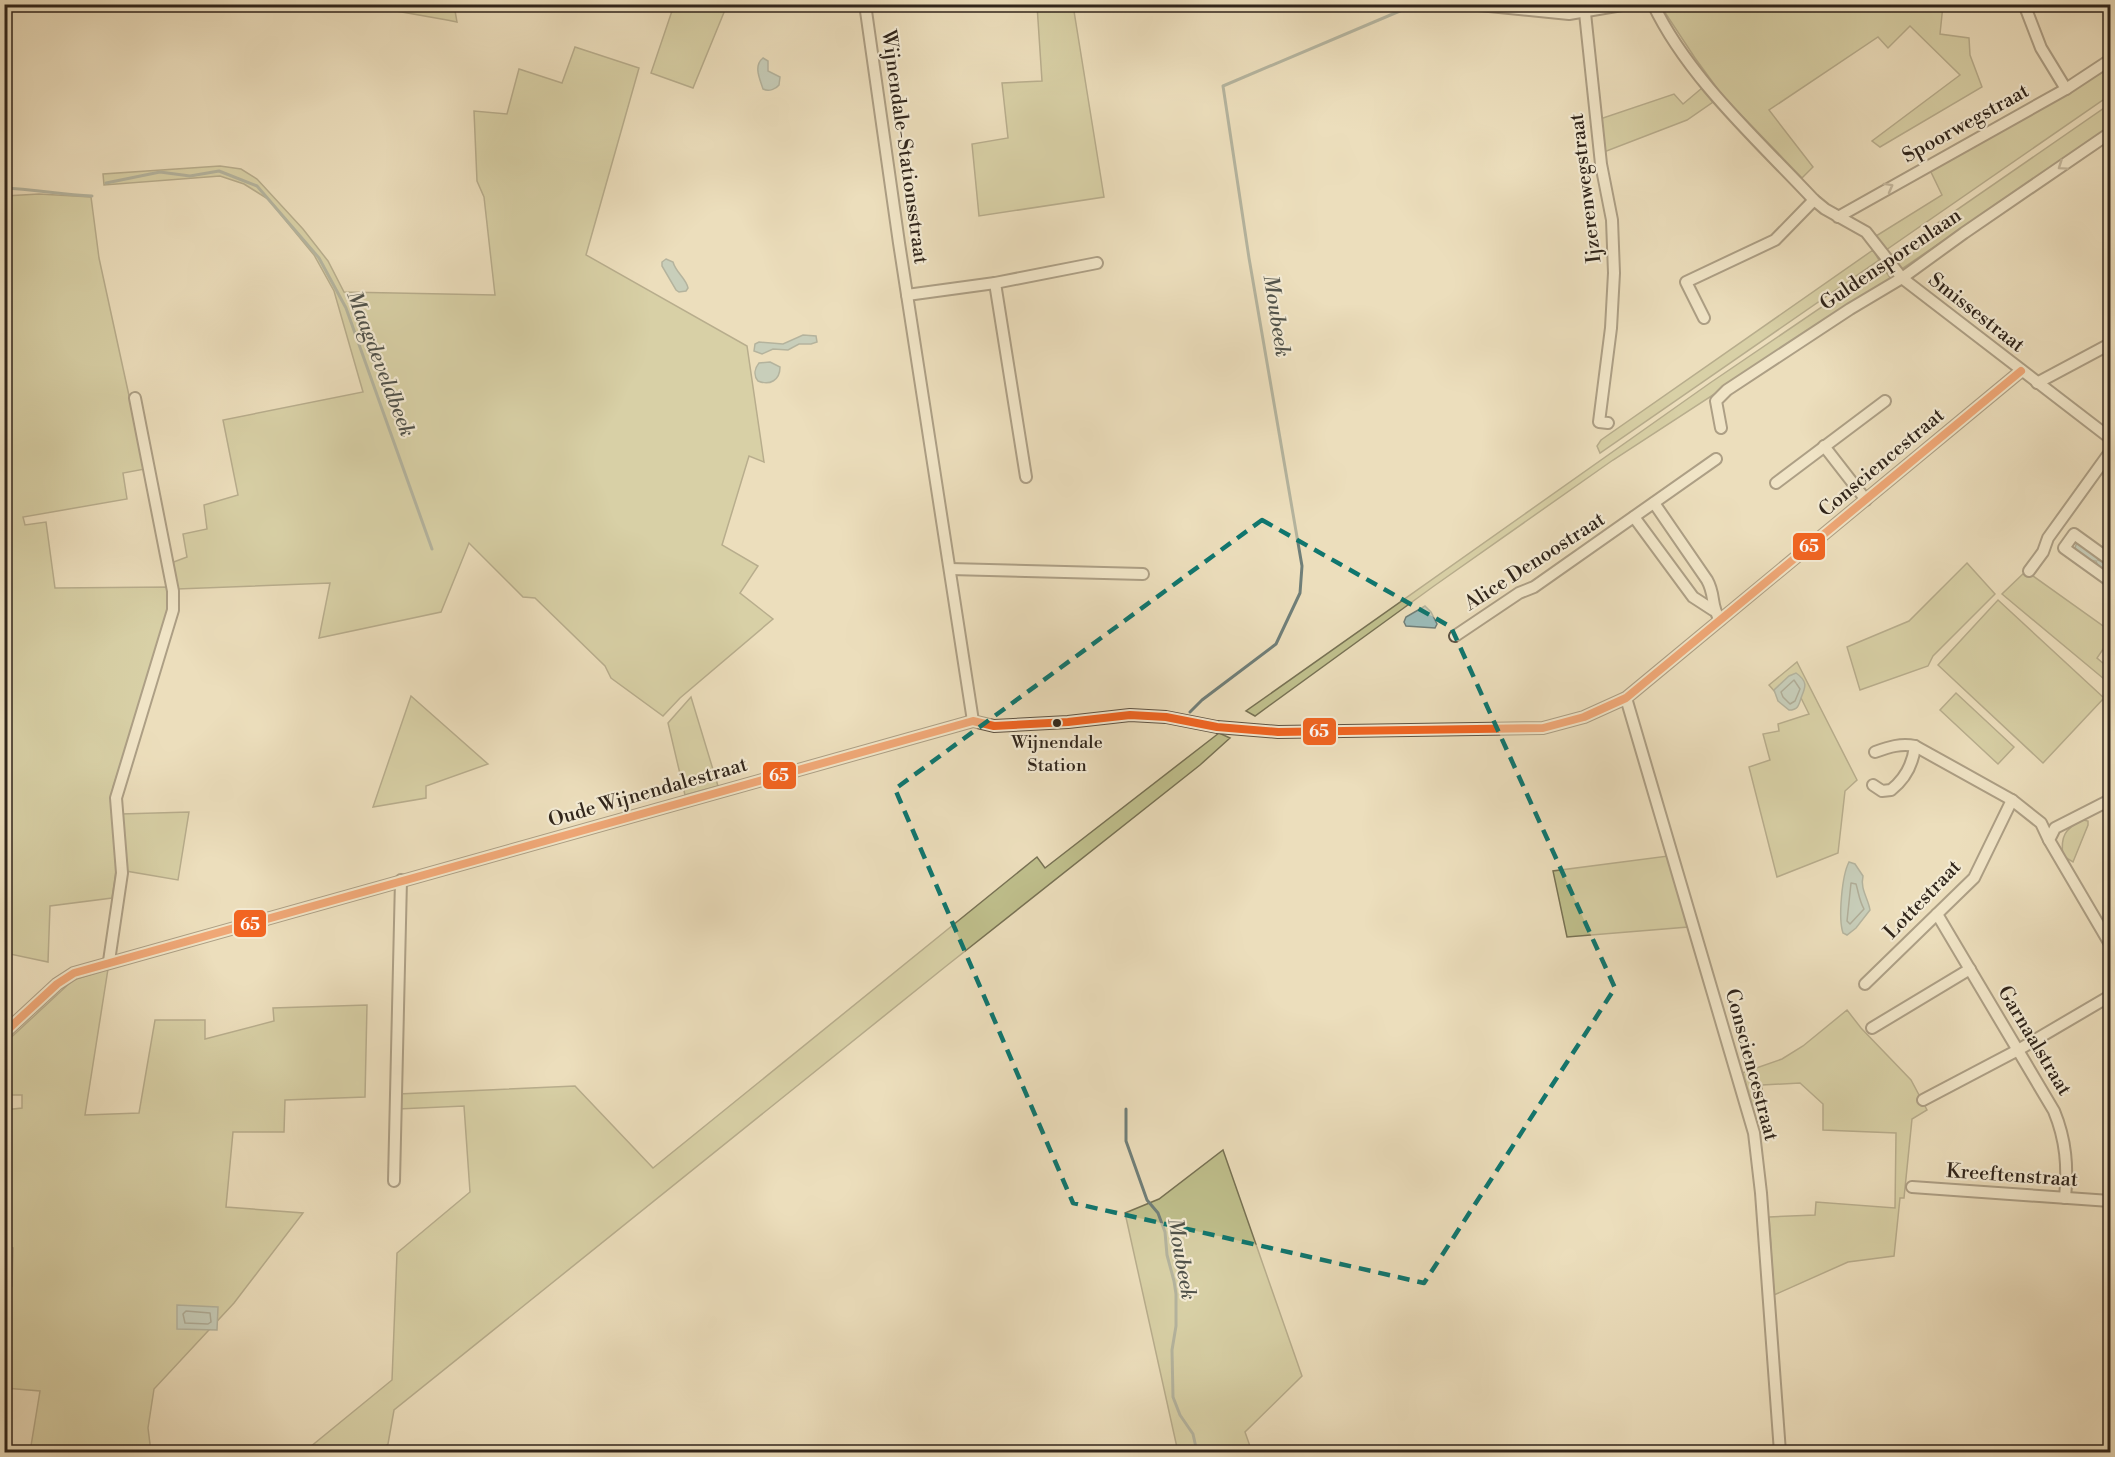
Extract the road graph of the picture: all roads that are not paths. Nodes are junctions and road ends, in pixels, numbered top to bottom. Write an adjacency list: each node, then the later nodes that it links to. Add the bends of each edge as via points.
1 (865, 4): 15 (street, Wijnendale-Stationsstraat)
2 (1469, 4): 6 (street)
3 (1628, 4): 6 (street)
4 (1653, 4): 10 (street, Smissestraat, via 1703,82)
5 (2024, 4): 8 (street, via 2041,48)
6 (1585, 13): 22 (street, Ijzerenwegstraat, via 1600,164 1612,220 1613,301 1599,422)
7 (2110, 60): 8 (street, Spoorwegstraat)
8 (2066, 89): 11 (street, Spoorwegstraat, one-way to 8)
9 (2110, 133): 13 (street, Guldensporenlaan, one-way to 13)
10 (1814, 200): 11 (street, Smissestraat); 16 (street, via 1774,240 1686,282)
11 (1838, 217): 13 (street, Smissestraat, via 1866,232)
12 (1096, 263): 14 (street, Wijnendale-Stationsstraat)
13 (1900, 277): 18 (street, Smissestraat); 23 (street, Guldensporenlaan, via 1727,390 1716,402)
14 (995, 282): 15 (street, Wijnendale-Stationsstraat); 28 (street)
15 (907, 295): 34 (street, Wijnendale-Stationsstraat)
16 (1704, 318)
17 (2110, 344): 19 (street)
18 (2022, 371): 19 (street, Smissestraat); 30 (street, Consciencestraat)
19 (2037, 383): 24 (street, Smissestraat)
20 (135, 398): 52 (street, via 173,591 173,610 116,798 122,873)
21 (1885, 401): 25 (street)
22 (1608, 423)
23 (1721, 428)
24 (2110, 438)
25 (1824, 446): 29 (street); 30 (street)
26 (2110, 452): 35 (street, via 2048,538)
27 (1716, 459): 31 (street, Alice Denoostraat)
28 (1026, 477)
29 (1776, 483)
30 (1866, 500): 39 (street, Consciencestraat)
31 (1654, 503): 32 (street, Alice Denoostraat); 38 (street, Alice Denoostraat, via 1714,592)
32 (1634, 517): 38 (street, Alice Denoostraat, via 1693,597); 40 (street, Alice Denoostraat)
33 (2110, 560): 37 (street, via 2074,534 2064,548)
34 (950, 569): 36 (street); 42 (street, Wijnendale-Stationsstraat)
35 (2030, 571)
36 (1143, 574)
37 (2110, 581)
38 (1713, 610): 39 (street, Alice Denoostraat)
39 (1720, 620): 41 (street, Consciencestraat)
40 (1455, 636)
41 (1626, 698): 42 (street, Consciencestraat, via 1584,717 1543,728 1278,732 1130,715 994,726); 64 (street, Consciencestraat, via 1754,1133)
42 (973, 721): 49 (street, Oude Wijnendalestraat)
43 (1916, 746): 44 (street, via 1893,746); 45 (street, via 1901,782 1891,790); 46 (street)
44 (1875, 752)
45 (1873, 784)
46 (2012, 800): 48 (street, via 2041,823); 50 (street, Lottestraat, via 1974,878)
47 (2110, 800): 48 (street, via 2055,828)
48 (2049, 840): 51 (street)
49 (401, 880): 52 (street, Oude Wijnendalestraat); 60 (street)
50 (1937, 914): 53 (street, Garnaalstraat); 54 (street, Lottestraat)
51 (2110, 944)
52 (109, 961): 57 (street, Oude Wijnendalestraat, via 74,973 57,984)
53 (1970, 969): 56 (street); 58 (street, Garnaalstraat)
54 (1864, 984)
55 (2110, 996): 58 (street)
56 (1872, 1028)
57 (4, 1033)
58 (2018, 1050): 59 (street); 62 (street, Garnaalstraat, via 2062,1131 2066,1153)
59 (1923, 1100)
60 (394, 1181)
61 (1912, 1187): 62 (street, Kreeftenstraat)
62 (2065, 1198): 63 (street, Kreeftenstraat)
63 (2110, 1201)
64 (1780, 1452)

